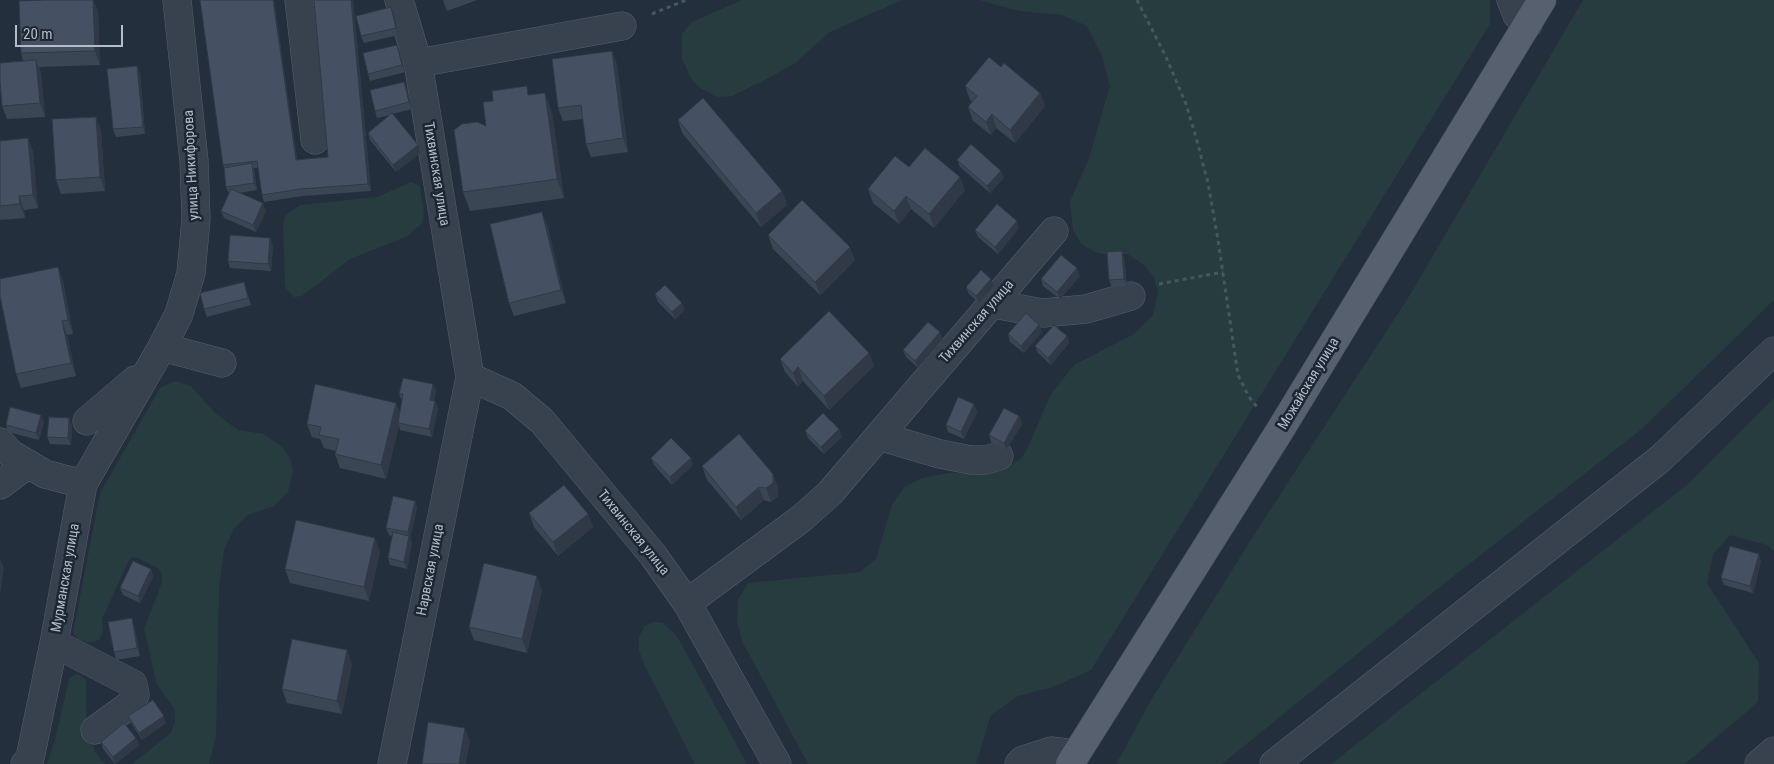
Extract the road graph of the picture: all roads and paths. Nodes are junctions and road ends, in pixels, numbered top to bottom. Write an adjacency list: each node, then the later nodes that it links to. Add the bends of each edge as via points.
1 (177, 0): 16 (street, улица Никифорова, via 194,161 196,219 190,273 179,314)
2 (299, 0): 10 (street)
3 (398, 0): 9 (street, Тихвинская улица)
4 (1137, 0): 12 (path, via 1186,104 1208,183)
5 (1511, 0): 7 (street, via 1517,15)
6 (1542, 0): 7 (main road, Можайская улица)
7 (1528, 24): 20 (main road, Можайская улица)
8 (622, 26): 9 (street)
9 (418, 64): 18 (street, Тихвинская улица)
10 (315, 140)
11 (1054, 231): 14 (street, Тихвинская улица)
12 (1223, 272): 13 (path, via 1162,283); 20 (path, via 1238,374 1249,396)
13 (1130, 296): 14 (street, via 1086,309 1043,313)
14 (993, 304): 21 (street, Тихвинская улица)
15 (1774, 351): 36 (street, via 1660,459)
16 (157, 357): 17 (street); 19 (street); 25 (street, улица Никифорова)
17 (222, 363)
18 (470, 377): 27 (street, Тихвинская улица, via 512,396 542,421 653,555); 33 (street, Нарвская улица)
19 (86, 421)
20 (1279, 432): 31 (main road, Можайская улица)
21 (879, 436): 23 (street, via 971,460); 27 (street, Тихвинская улица, via 830,493 809,512)
22 (0, 442): 24 (street)
23 (999, 456)
24 (27, 465): 25 (street, via 45,474); 26 (street)
25 (83, 484): 28 (street, Мурманская улица)
26 (0, 485)
27 (687, 603): 34 (street)
28 (54, 643): 29 (street, via 133,684 135,695 131,704); 32 (street, Мурманская улица, via 30,758)
29 (95, 730)
30 (1774, 751): 37 (street)
31 (1073, 759): 35 (street, via 1051,751 1023,760)
32 (25, 764)
33 (392, 764)
34 (777, 764)
35 (1020, 764)
36 (1274, 764)
37 (1759, 764)

